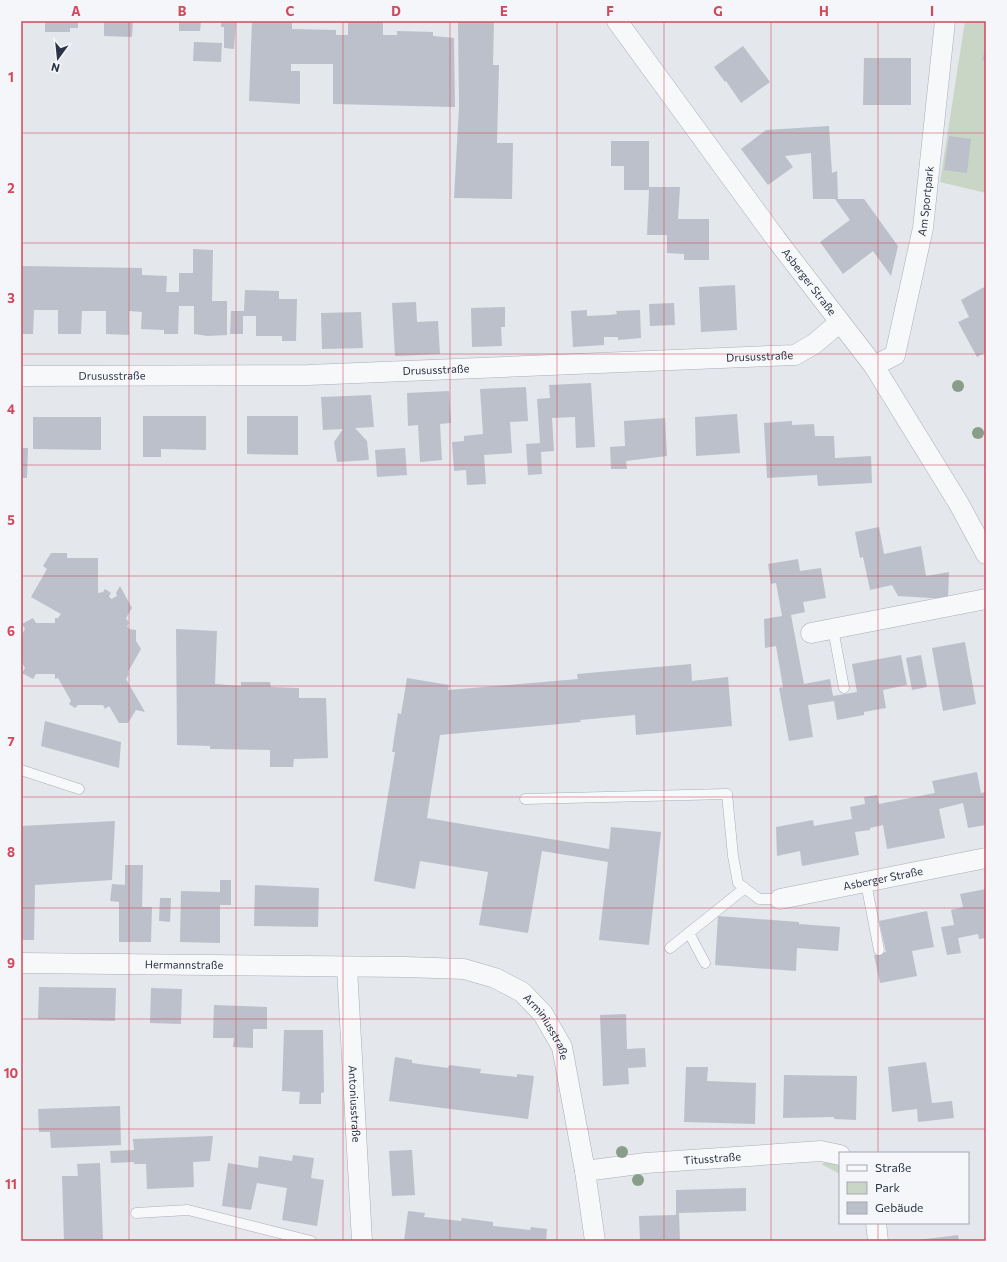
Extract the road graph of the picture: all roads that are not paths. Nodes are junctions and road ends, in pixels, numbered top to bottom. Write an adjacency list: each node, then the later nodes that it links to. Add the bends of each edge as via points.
1 (616, 21): 3 (street, Asberger Straße)
2 (945, 21): 4 (street, Am Sportpark, via 923,228 895,355)
3 (839, 323): 4 (street, Asberger Straße); 5 (street, Drususstraße, via 814,344 795,355 308,375)
4 (874, 366): 6 (street, Asberger Straße, via 959,504)
5 (21, 376)
6 (986, 554)
7 (986, 599): 8 (street)
8 (833, 629): 9 (street); 10 (lane)
9 (811, 633)
10 (844, 688)
11 (21, 770): 12 (lane)
12 (79, 789)
13 (525, 799): 16 (lane, via 727,794 738,883)
14 (986, 858): 15 (street, Asberger Straße)
15 (866, 883): 17 (street, Asberger Straße); 20 (lane)
16 (745, 888): 17 (lane, via 759,899); 18 (lane)
17 (780, 899)
18 (689, 933): 19 (lane); 22 (lane)
19 (670, 948)
20 (879, 950)
21 (21, 963): 23 (street, Hermannstraße)
22 (705, 963)
23 (347, 967): 25 (street, Arminiusstraße, via 464,969 495,978 522,992 543,1014 562,1047); 29 (street, Antoniusstraße)
24 (839, 1155): 25 (street, Titusstraße, via 821,1151 646,1163)
25 (585, 1171): 30 (street, Arminiusstraße)
26 (136, 1213): 28 (lane, via 188,1210)
27 (876, 1224): 31 (street)
28 (311, 1241)
29 (362, 1241)
30 (595, 1241)
31 (878, 1241)

